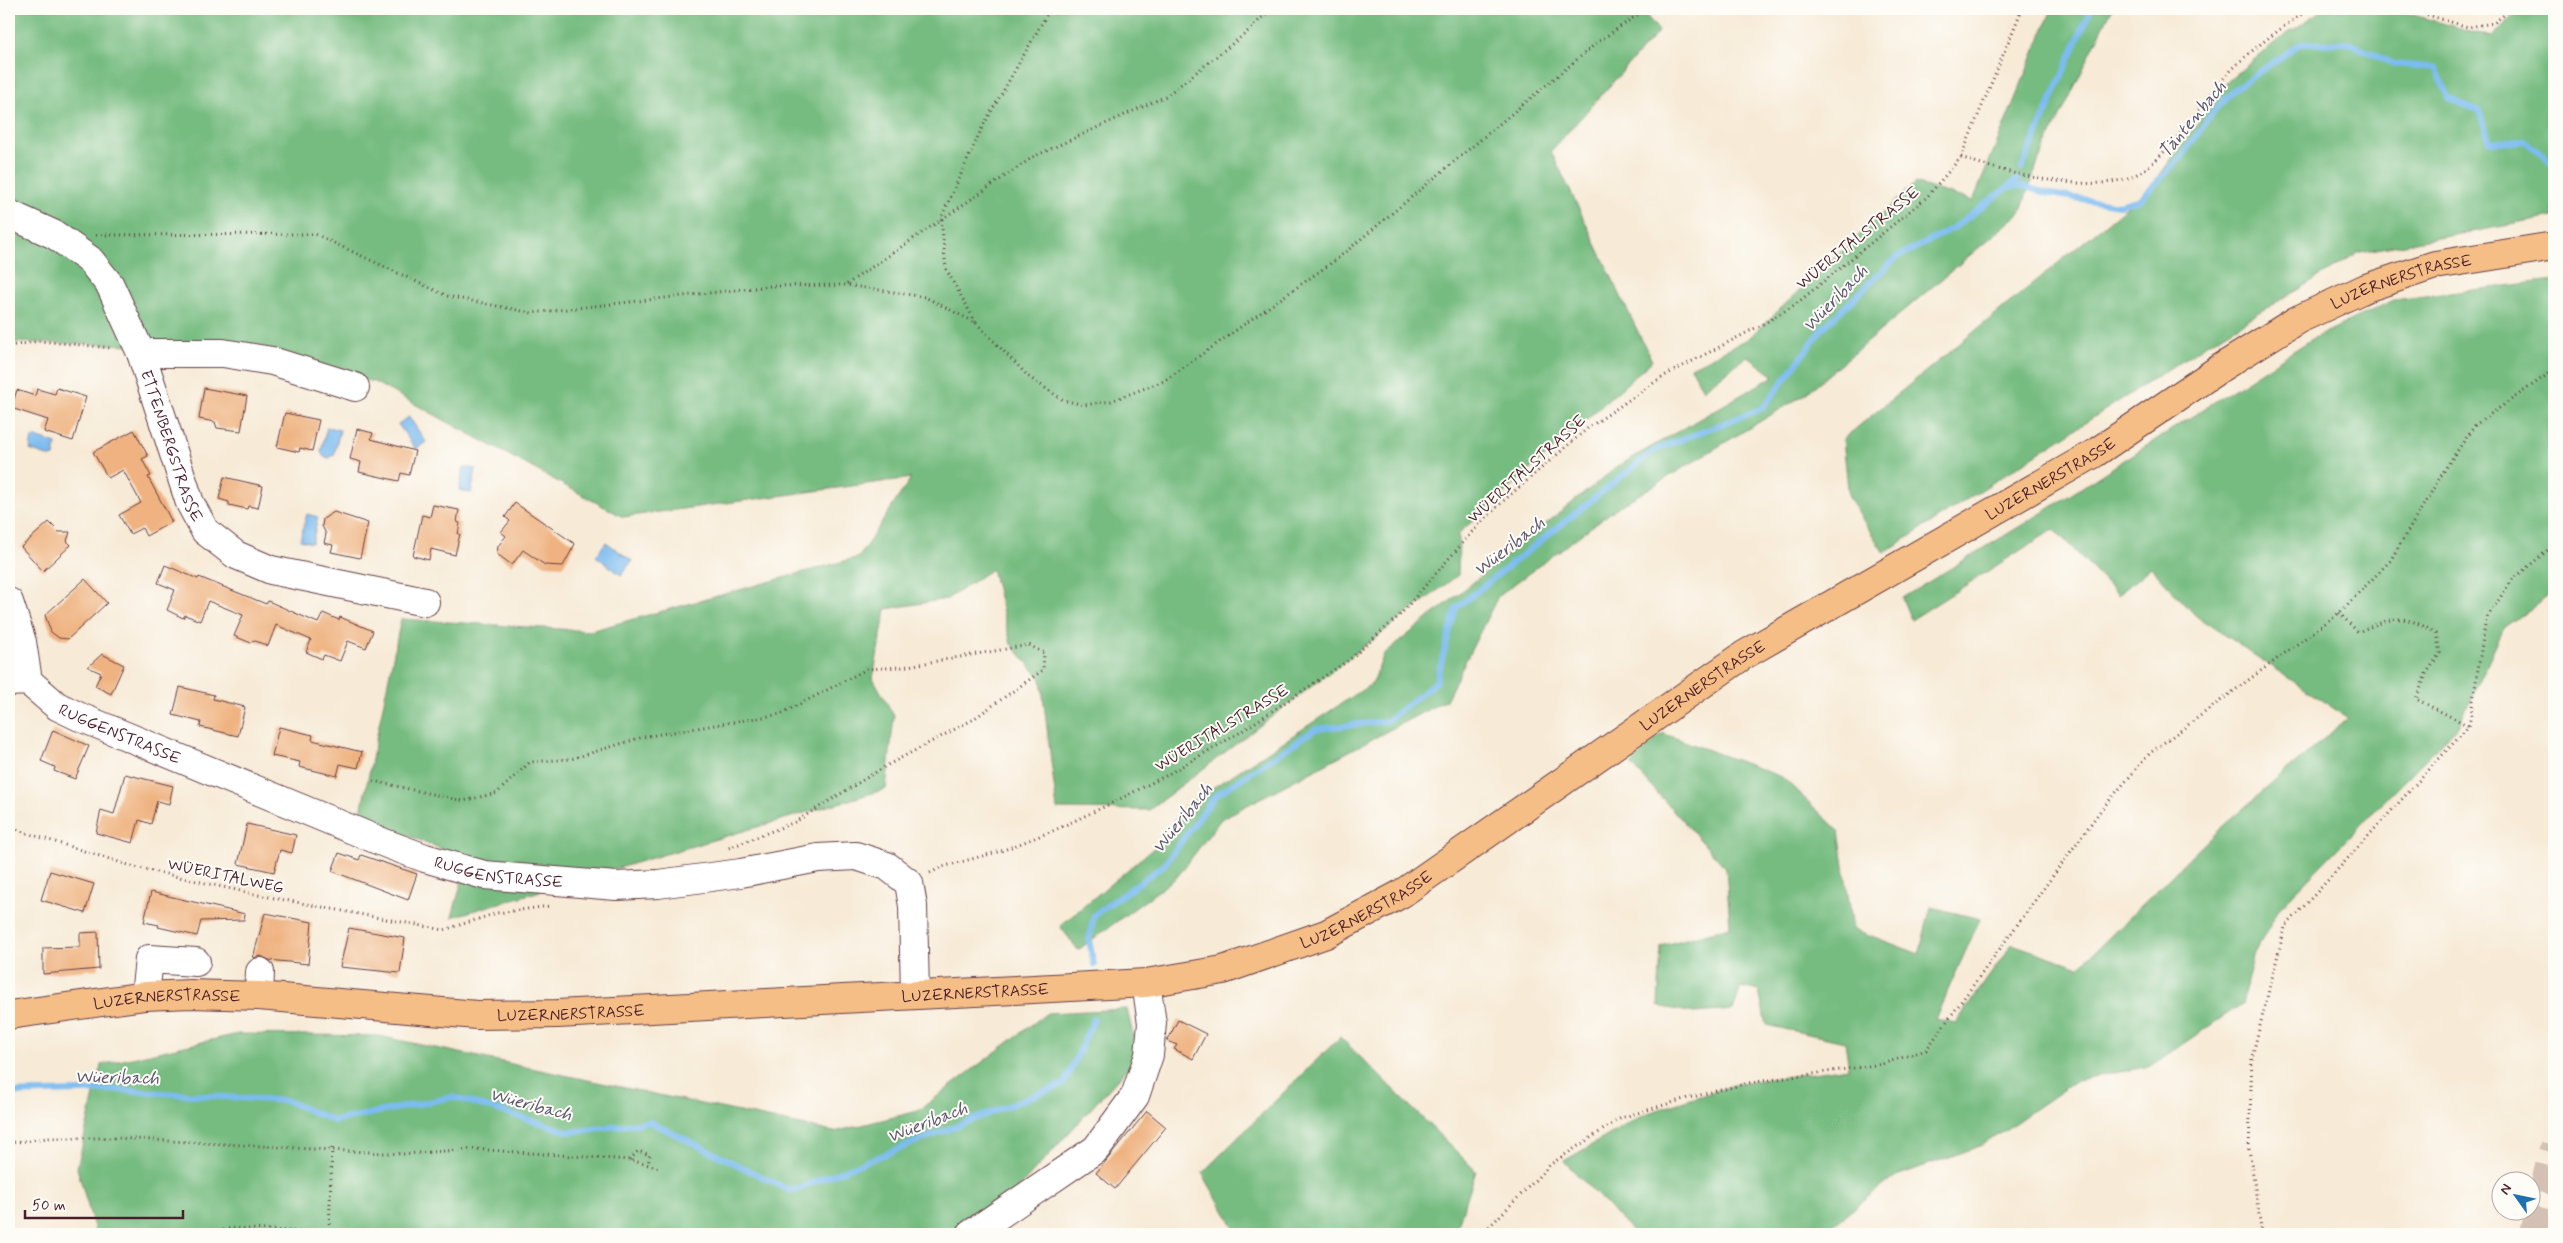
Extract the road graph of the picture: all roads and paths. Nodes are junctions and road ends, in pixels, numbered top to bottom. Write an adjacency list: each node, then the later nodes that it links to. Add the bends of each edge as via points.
1 (1050, 9): 10 (path, via 982,128)
2 (1271, 9): 10 (path, via 1246,33 1166,96 1033,157)
3 (1646, 9): 14 (path, via 1598,42 1337,259 1164,381 1111,401 1084,405 1063,400 1029,377)
4 (2022, 9): 8 (path, WÜERITALSTRASSE)
5 (2310, 9): 8 (path, via 2258,45 2232,70 2154,161 2135,175 2110,184 2077,183 1993,170)
6 (2408, 9): 7 (path, via 2468,27 2494,23)
7 (2511, 9)
8 (1961, 157): 28 (path, WÜERITALSTRASSE, via 1927,197 1796,304 1628,398 1559,451 1472,532 1399,616 1334,671 1239,733 1110,804 1055,830 1001,851 942,867)
9 (9, 214): 16 (street, ETTENBERGSTRASSE, via 55,235 90,260 110,285)
10 (941, 218): 13 (path); 14 (path, via 946,269)
11 (95, 235): 13 (path, via 315,234 447,296 532,313 771,286)
12 (2554, 246): 31 (main road, LUZERNERSTRASSE, via 2435,265 2366,288 2297,320 2095,453 1744,656 1401,894 1326,934 1232,967)
13 (846, 285): 14 (path, via 925,297)
14 (976, 324)
15 (9, 346): 16 (path, via 40,341)
16 (141, 353): 18 (street, via 223,353 272,362); 21 (street, ETTENBERGSTRASSE, via 190,503 205,531 236,555 271,570)
17 (2554, 370): 22 (path, via 2475,425 2390,561)
18 (355, 387)
19 (2554, 545): 24 (path, via 2512,580 2486,619)
20 (9, 602): 23 (street, via 22,642)
21 (425, 602)
22 (2339, 613): 24 (path, via 2358,632 2391,618 2415,620 2436,633 2440,654 2426,674 2416,699); 42 (path, via 2150,753 2101,810 1926,1050 1882,1064 1749,1083 1621,1118 1552,1164)
23 (18, 682): 28 (street, RUGGENSTRASSE, via 80,717 387,844 484,875 616,886 658,884 818,858 856,856 887,866)
24 (2469, 726): 43 (path, via 2285,927 2252,1057 2249,1149)
25 (373, 781): 27 (path, via 463,801 497,793 530,762 571,759 643,737 781,714 867,669 902,667 1029,645 1044,653 1043,670 972,720 884,767 795,822)
26 (9, 824): 29 (path, WÜERITALWEG, via 20,831 135,867 258,896 444,930 497,914)
27 (724, 850)
28 (909, 883): 32 (street, via 914,906)
29 (555, 905)
30 (196, 962): 33 (street, via 149,959)
31 (1146, 982): 32 (main road, LUZERNERSTRASSE); 41 (street, via 1152,1023 1149,1055 1135,1096 1096,1149)
32 (915, 994): 33 (main road, LUZERNERSTRASSE, via 557,1014 477,1015 399,1010 260,984)
33 (145, 996): 34 (main road, LUZERNERSTRASSE)
34 (9, 1015)
35 (9, 1143): 36 (path, via 47,1138 117,1138)
36 (332, 1148): 37 (path, via 403,1154 473,1149); 40 (path, via 329,1233 231,1228)
37 (630, 1160): 38 (path); 38 (path, via 638,1151 650,1155)
38 (648, 1164): 39 (path)
39 (660, 1168)
40 (209, 1234)
41 (971, 1234)
42 (1482, 1234)
43 (2262, 1234)

